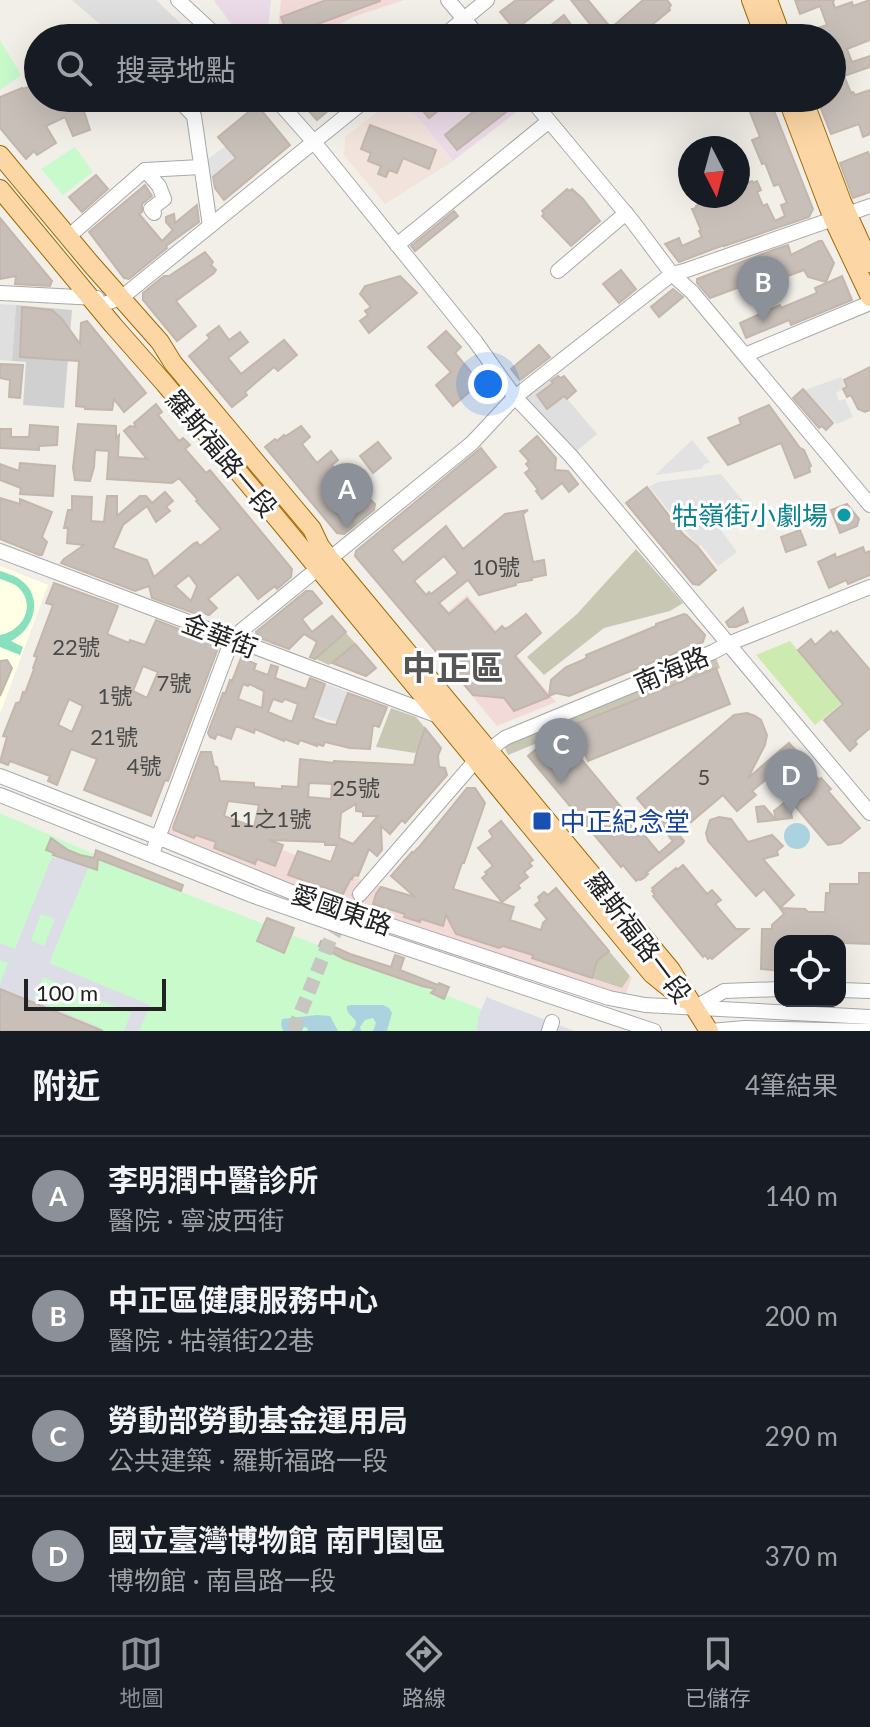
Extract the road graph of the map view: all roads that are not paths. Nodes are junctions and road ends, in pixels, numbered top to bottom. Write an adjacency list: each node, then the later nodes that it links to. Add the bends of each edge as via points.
1 (178, 0): 7 (street)
2 (448, 0): 6 (street)
3 (487, 0): 6 (street)
4 (751, 0): 10 (main road)
5 (768, 0): 11 (main road)
6 (465, 19): 8 (street); 9 (street)
7 (204, 24)
8 (459, 24)
9 (469, 24)
10 (760, 24)
11 (777, 24)
12 (190, 112): 21 (street)
13 (287, 112): 19 (street)
14 (351, 112): 19 (street)
15 (542, 112): 18 (street)
16 (793, 112): 29 (main road)
17 (807, 112): 29 (main road)
18 (549, 121): 28 (street); 32 (street)
19 (314, 142): 30 (street); 32 (street)
20 (0, 155): 31 (main road)
21 (201, 167): 23 (street); 30 (street)
22 (0, 168): 38 (main road, via 75,257)
23 (145, 170): 27 (street, via 164,199 151,209); 31 (street)
24 (0, 176): 38 (main road)
25 (0, 189): 38 (main road)
26 (870, 206): 29 (street)
27 (154, 213)
28 (626, 213): 34 (street); 35 (street)
29 (840, 217): 33 (main road); 35 (street); 37 (main road)
30 (210, 226): 38 (street)
31 (68, 237): 38 (main road)
32 (397, 245): 40 (street)
33 (870, 263)
34 (558, 271)
35 (672, 274): 39 (street); 40 (street)
36 (0, 293): 38 (street)
37 (870, 300): 39 (street)
38 (104, 301): 43 (main road, 羅斯福路一段, via 113,325); 43 (main road, 羅斯福路一段, via 160,342 312,529)
39 (745, 355): 41 (street)
40 (515, 397): 43 (street, via 472,443); 46 (street)
41 (870, 505)
42 (0, 551): 45 (street, 金華街)
43 (323, 557): 45 (street); 47 (main road, 羅斯福路一段); 48 (main road, 羅斯福路一段)
44 (870, 587): 46 (street, 南海路)
45 (234, 640): 47 (street, 金華街); 52 (street)
46 (728, 644): 48 (street, 南海路, via 505,738); 51 (street)
47 (441, 717): 48 (main road, 羅斯福路一段)
48 (482, 755): 54 (street); 58 (main road, 羅斯福路一段, via 652,974)
49 (0, 776): 52 (street, 愛國東路)
50 (0, 795): 53 (street, 愛國東路)
51 (870, 813)
52 (158, 838): 53 (street); 58 (street, 愛國東路, via 339,910 609,998)
53 (152, 854): 60 (street, 愛國東路, via 346,929)
54 (360, 894)
55 (774, 989): 58 (street, via 724,991)
56 (846, 990): 57 (street)
57 (870, 991)
58 (694, 1009): 59 (street, 愛國東路); 61 (main road, 羅斯福路一段)
59 (870, 1017)
60 (654, 1031)
61 (710, 1031): 62 (street)
62 (870, 1031)

